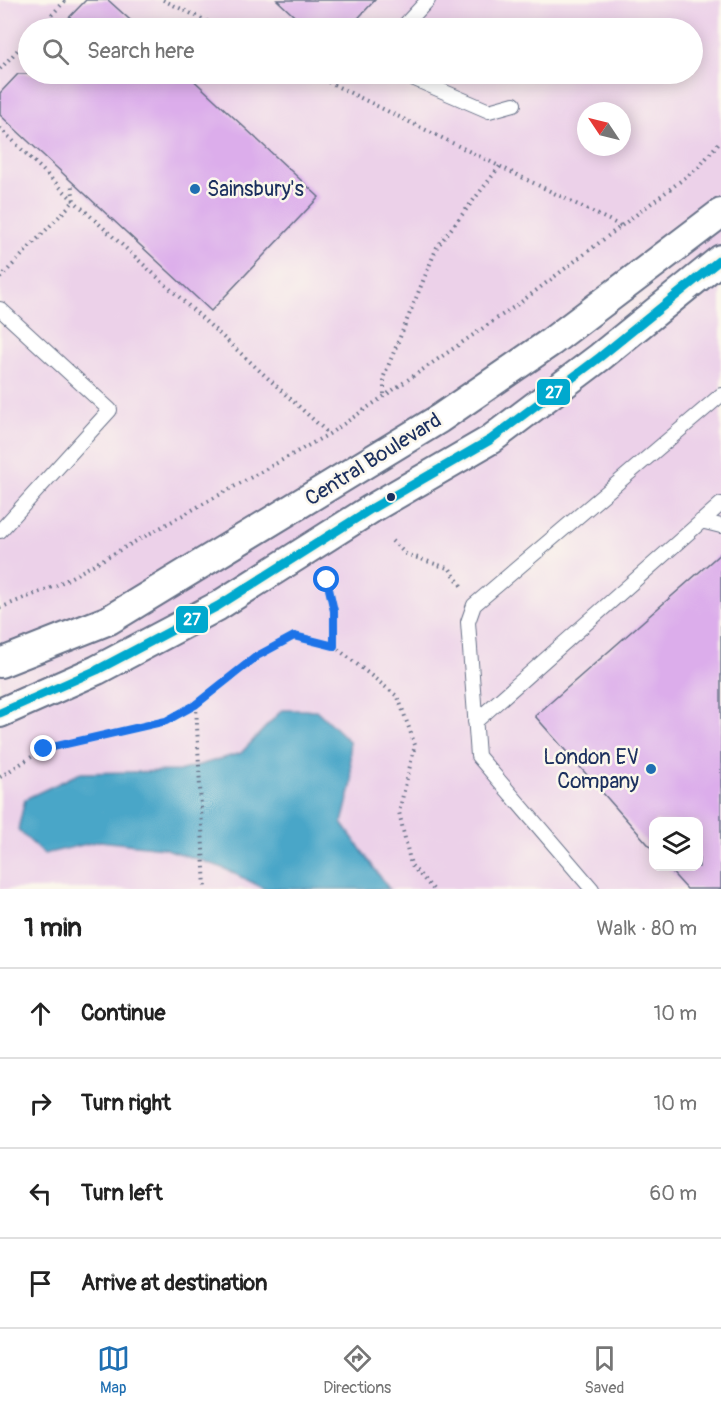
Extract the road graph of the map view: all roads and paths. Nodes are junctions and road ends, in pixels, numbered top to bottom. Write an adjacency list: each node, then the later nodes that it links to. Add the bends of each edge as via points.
1 (66, 0): 4 (path)
2 (163, 0): 5 (path)
3 (428, 0): 6 (lane)
4 (49, 18)
5 (200, 18)
6 (411, 18)
7 (18, 50): 8 (path)
8 (0, 69)
9 (332, 84): 14 (path)
10 (426, 84): 11 (lane, via 489,111)
11 (514, 104)
12 (0, 128): 16 (path)
13 (721, 140): 18 (path, via 699,166)
14 (500, 166): 18 (path); 22 (path, via 437,247 384,376)
15 (71, 182): 16 (path)
16 (74, 201): 20 (path); 24 (path)
17 (721, 213): 34 (street, Central Boulevard, via 551,342 439,419 109,620)
18 (621, 226): 22 (path, via 521,302)
19 (721, 259): 36 (street, Central Boulevard, via 490,440 371,509 218,606 97,670)
20 (0, 278)
21 (0, 309): 28 (lane, via 110,410)
22 (384, 395): 24 (path)
23 (721, 395): 31 (lane)
24 (330, 434): 32 (path, via 57,585)
25 (721, 504): 26 (lane)
26 (701, 521): 27 (lane); 37 (lane)
27 (721, 526)
28 (0, 531)
29 (392, 541): 31 (path, via 406,554 450,569)
30 (327, 580): 33 (path, via 334,611)
31 (474, 605): 37 (lane, via 468,622)
32 (0, 608)
33 (334, 646): 35 (path, via 294,636 257,656); 40 (path, via 398,697 415,745 399,812 411,865)
34 (0, 663)
35 (195, 705): 38 (path, via 166,721 44,749); 39 (path)
36 (0, 713)
37 (475, 722): 41 (lane, via 478,756)
38 (0, 777)
39 (205, 889)
40 (433, 889)
41 (592, 889)

